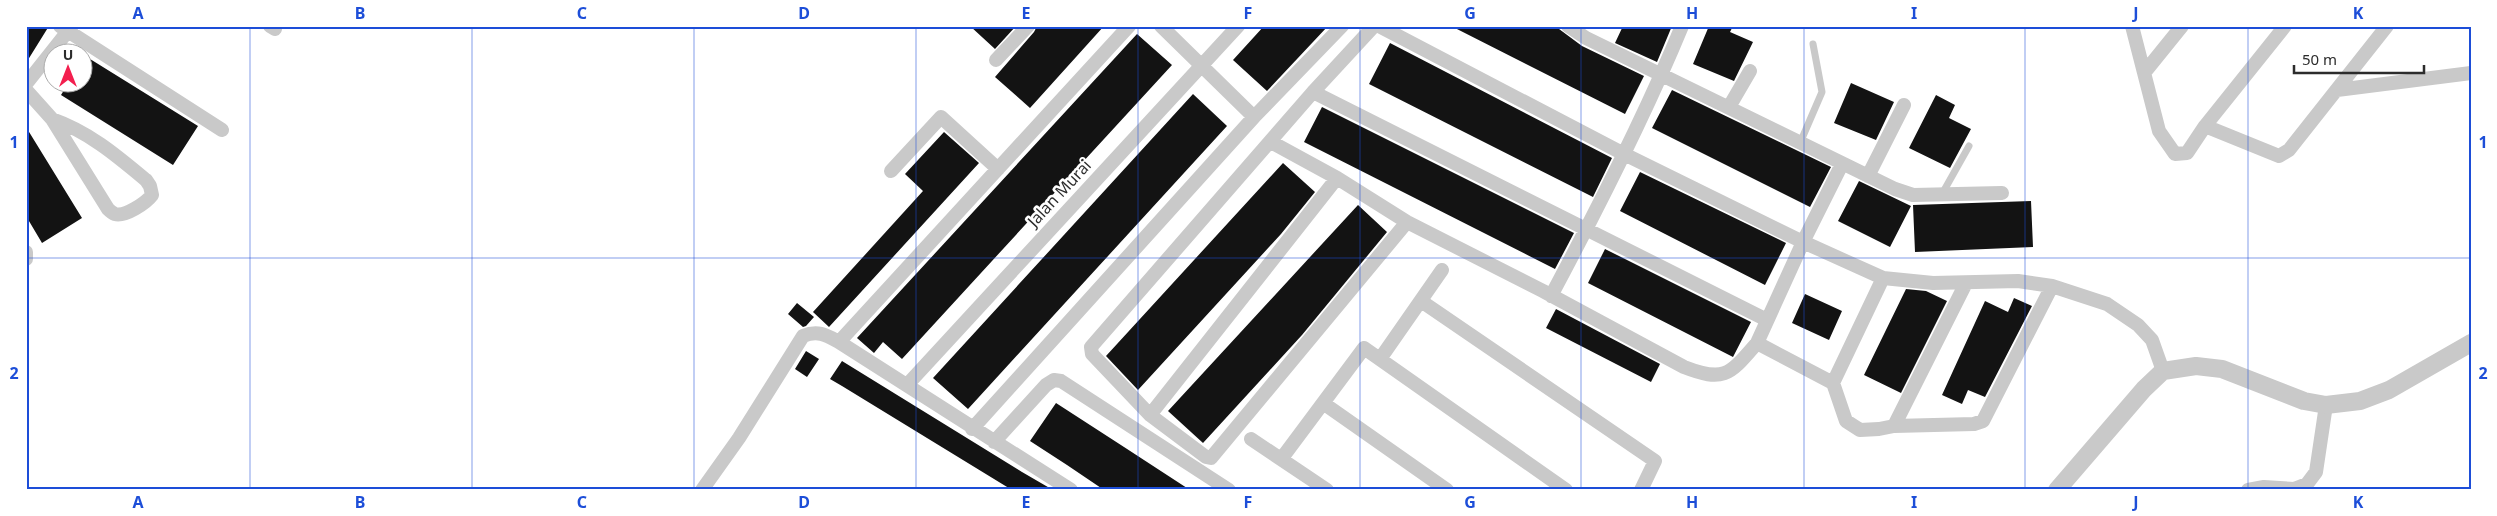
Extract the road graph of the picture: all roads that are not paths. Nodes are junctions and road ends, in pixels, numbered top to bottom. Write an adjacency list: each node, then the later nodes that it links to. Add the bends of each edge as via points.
1 (1028, 26): 17 (street)
2 (1129, 26): 38 (street)
3 (1161, 26): 18 (street)
4 (1238, 26): 18 (street, Jalan Murai)
5 (1342, 26): 29 (street)
6 (1374, 26): 26 (street)
7 (1379, 26): 36 (street)
8 (1568, 26): 15 (street)
9 (1682, 26): 22 (street)
10 (2132, 26): 20 (street)
11 (2182, 26): 20 (street)
12 (2285, 26): 31 (street)
13 (2387, 26): 25 (street)
14 (67, 28): 23 (street); 32 (street)
15 (1589, 32): 22 (street)
16 (1813, 44): 34 (lane, via 1822,92)
17 (996, 60)
18 (1200, 65): 29 (street); 62 (street, Jalan Murai)
19 (1750, 71): 28 (street)
20 (2144, 73): 31 (street, via 2159,131 2175,154 2186,153)
21 (2471, 73): 25 (street)
22 (1661, 76): 28 (street); 36 (street)
23 (26, 84)
24 (26, 90): 30 (street)
25 (2337, 90): 31 (street, via 2289,150 2279,156)
26 (1313, 92): 33 (street); 45 (street)
27 (1904, 105): 40 (street)
28 (1730, 107): 34 (street)
29 (1254, 116): 67 (street)
30 (52, 119): 30 (street, via 73,126 100,142 146,180 152,195 148,200 123,214 115,214 108,209)
31 (2205, 126)
32 (222, 130)
33 (1271, 142): 41 (street); 65 (street, via 1091,347 1092,354)
34 (1800, 143): 37 (street)
35 (1969, 146): 43 (lane)
36 (1624, 154): 45 (street); 46 (street)
37 (1842, 164): 40 (street); 46 (street)
38 (998, 169): 39 (street, via 941,117); 56 (street)
39 (891, 171)
40 (1868, 176): 43 (street, via 1913,194)
41 (1337, 178): 44 (street); 65 (street)
42 (2002, 193): 43 (street)
43 (1942, 195)
44 (1406, 222): 53 (street); 65 (street, via 1211,458)
45 (1586, 230): 53 (street); 55 (street)
46 (1803, 242): 50 (street); 55 (street)
47 (26, 252): 48 (street)
48 (26, 259)
49 (1442, 270): 54 (street)
50 (1883, 278): 51 (street, via 1933,283); 61 (street)
51 (1966, 282): 52 (street, via 2018,281); 66 (street)
52 (2052, 286): 60 (street, via 2107,304 2138,325 2152,340); 66 (street, via 1983,421)
53 (1551, 296): 58 (street, via 1706,376 1725,374 1738,365)
54 (1421, 301): 59 (street); 77 (street, via 1655,461)
55 (1767, 320): 58 (street)
56 (839, 342): 62 (street); 71 (street, via 823,333 803,336)
57 (2471, 342): 64 (street, via 2389,390 2360,401)
58 (1757, 343): 61 (street)
59 (1380, 359): 63 (street, via 1364,348); 76 (street)
60 (2163, 371): 64 (street, via 2196,366 2222,369 2304,400); 78 (street)
61 (1832, 383): 66 (street, via 1846,421 1860,430)
62 (907, 385): 67 (street)
63 (1323, 403): 70 (street); 75 (street)
64 (2326, 404): 79 (street, via 2316,472 2307,484 2294,488)
65 (1150, 415)
66 (1894, 426)
67 (972, 429): 69 (street)
68 (1251, 439): 70 (street)
69 (994, 442): 72 (street); 73 (street, via 1046,385 1054,380 1061,381)
70 (1282, 458): 74 (street)
71 (702, 490)
72 (1071, 490)
73 (1229, 490)
74 (1327, 490)
75 (1447, 490)
76 (1566, 490)
77 (1641, 490)
78 (2057, 490)
79 (2248, 490)

